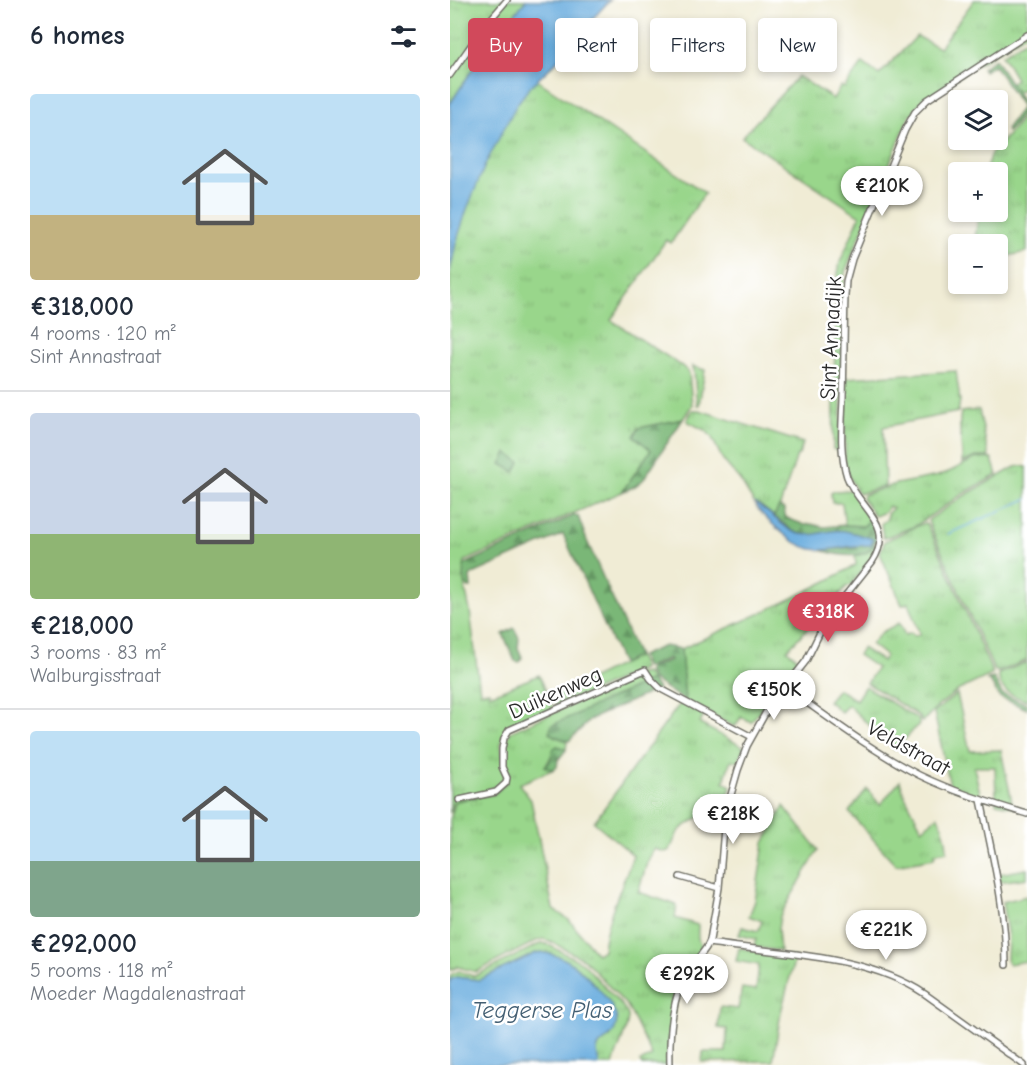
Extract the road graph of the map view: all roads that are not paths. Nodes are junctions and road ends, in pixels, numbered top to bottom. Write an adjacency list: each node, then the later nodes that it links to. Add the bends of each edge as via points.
1 (507, 0): 3 (street)
2 (1027, 35): 4 (street, Sint Annadijk, via 927,100 915,112 852,259 845,296 842,452 847,477 878,525 881,540 867,570 826,620 810,654)
3 (450, 75)
4 (785, 687): 5 (street, Sint Annadijk); 7 (street, Veldstraat, via 919,775)
5 (752, 737): 6 (street, Duikenweg, via 661,689 645,670 509,730 502,749 506,783 496,792); 10 (street, Sint Annadijk, via 725,816)
6 (459, 800)
7 (981, 800): 8 (street, Veldstraat); 12 (street, via 1004,922)
8 (1027, 814)
9 (680, 877): 10 (street)
10 (718, 888): 11 (street, Sint Annadijk)
11 (709, 943): 13 (street, via 687,972 678,992); 14 (street, via 829,960 894,976)
12 (1006, 965)
13 (670, 1065)
14 (1024, 1065)

